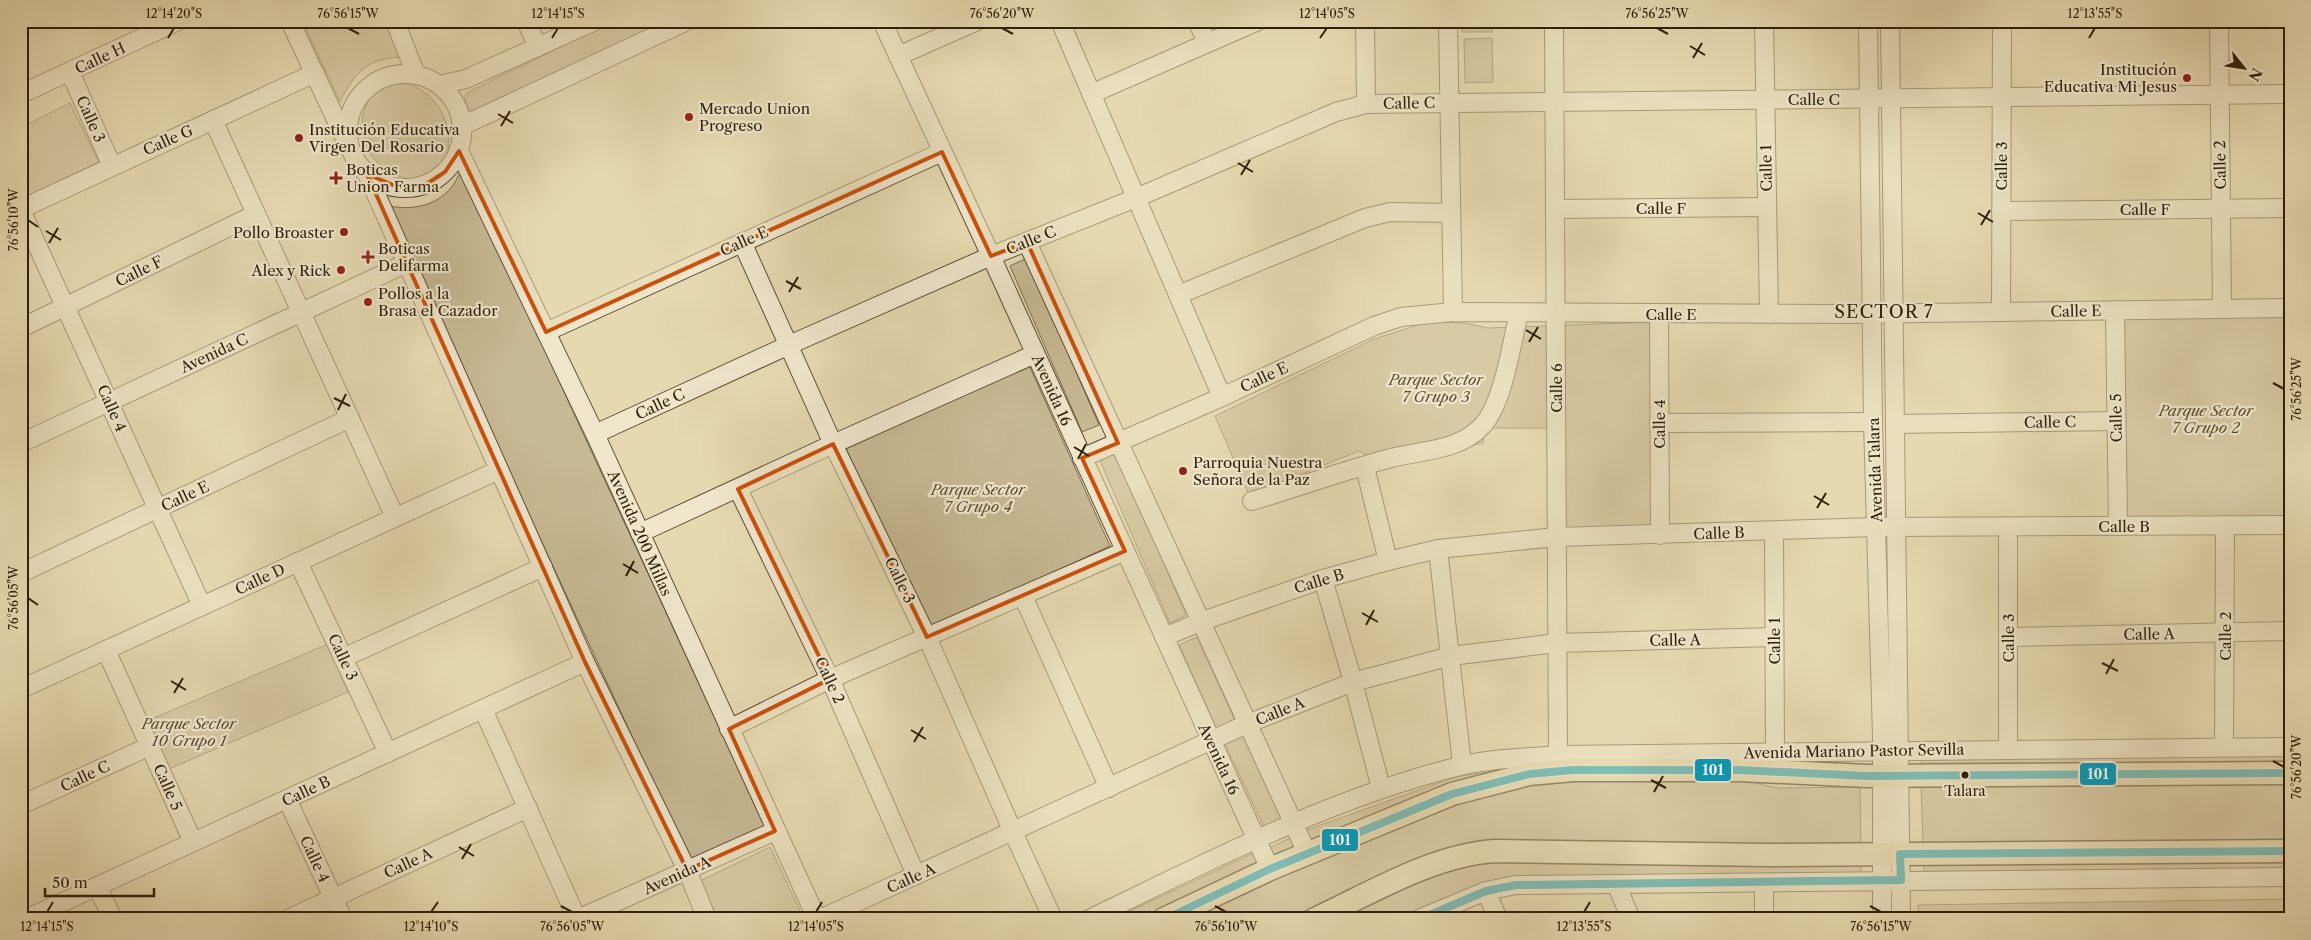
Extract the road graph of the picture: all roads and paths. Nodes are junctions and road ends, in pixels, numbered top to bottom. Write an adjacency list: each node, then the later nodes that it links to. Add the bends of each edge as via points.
1 (178, 21): 23 (street, Calle H)
2 (290, 21): 24 (street)
3 (394, 21): 25 (street)
4 (526, 21): 21 (street)
5 (595, 21): 21 (street)
6 (687, 21): 39 (street)
7 (882, 21): 22 (street, Avenida 16)
8 (977, 21): 22 (street)
9 (1060, 21): 28 (street)
10 (1197, 21): 20 (street)
11 (1258, 21): 20 (street)
12 (1365, 21): 37 (street)
13 (1448, 21): 36 (street)
14 (1554, 21): 35 (street, Calle 6)
15 (1764, 21): 34 (street, Calle 1)
16 (1868, 21): 33 (street, Avenida Talara)
17 (1890, 21): 32 (street, Avenida Talara)
18 (2002, 21): 31 (street, Calle 3)
19 (2219, 21): 29 (street, Calle 2)
20 (1207, 42): 28 (street)
21 (538, 47): 26 (street, via 466,79)
22 (898, 56): 41 (street, Avenida 16)
23 (70, 72): 27 (street, Calle H); 43 (street, Calle 3)
24 (315, 73): 38 (street, Calle G); 42 (street)
25 (416, 75): 26 (street); 42 (street, via 386,78 361,95 350,117 348,130)
26 (439, 85): 39 (street, via 455,103)
27 (21, 94)
28 (1091, 94): 45 (street)
29 (2219, 94): 30 (street, Calle C); 31 (street, Calle C); 50 (street, Calle 2)
30 (2290, 94)
31 (2002, 97): 32 (street, Calle C); 51 (street, Calle 3)
32 (1891, 98): 33 (street, Calle C); 66 (street, Avenida Talara)
33 (1869, 99): 34 (street, Calle C); 71 (street, Avenida Talara)
34 (1766, 100): 35 (street, Calle C); 46 (street, Calle 1)
35 (1554, 102): 36 (street, Calle C); 49 (street, Calle 6)
36 (1450, 103): 37 (street, Calle C); 52 (street)
37 (1366, 104): 45 (street, Calle C, via 1336,112)
38 (213, 120): 43 (street, Calle G); 53 (street)
39 (462, 126): 40 (street)
40 (459, 151): 44 (street, via 445,172 425,185 400,188 382,184); 73 (street, Avenida 200 Millas)
41 (942, 152): 54 (street, Calle E); 56 (street, Avenida 16)
42 (352, 154): 44 (street)
43 (112, 166): 48 (street, Calle G)
44 (367, 174): 57 (street)
45 (1136, 198): 55 (street, Calle C); 58 (street)
46 (1767, 207): 49 (street, Calle F); 70 (street, Calle 1)
47 (2290, 208): 50 (street, Calle F)
48 (21, 209): 59 (street, Calle 4)
49 (1555, 209): 68 (street, Calle 6)
50 (2220, 209): 51 (street, Calle F); 61 (street, Calle 2)
51 (2001, 211): 65 (street, Calle 3)
52 (1451, 213): 58 (street, via 1390,212 1365,218); 64 (street)
53 (256, 214): 59 (street, Calle F); 63 (street)
54 (742, 242): 73 (street, Calle E); 74 (street, Calle 3)
55 (1028, 242): 56 (street, Calle C); 85 (street)
56 (991, 256): 74 (street, Calle C); 75 (street, Avenida 16)
57 (407, 263): 63 (street, Avenida C); 89 (street)
58 (1178, 295): 76 (street)
59 (66, 306): 72 (street, Calle F); 77 (street, Calle 4)
60 (2290, 308): 61 (street, Calle E)
61 (2222, 309): 62 (street, Calle E)
62 (2115, 310): 65 (street, Calle E); 79 (street, Calle 5)
63 (301, 312): 77 (street, Avenida C); 78 (street)
64 (1453, 312): 67 (street, Calle E); 76 (street, Calle E, via 1401,317 1374,326)
65 (2001, 312): 66 (street, Calle E)
66 (1894, 313): 71 (street, Calle E); 82 (street, Avenida Talara)
67 (1520, 314): 68 (street, Calle E); 88 (street, via 1502,387 1484,424 1471,436 1436,450)
68 (1555, 314): 69 (street, Calle E); 103 (street, Calle 6)
69 (1658, 314): 70 (street, Calle E); 81 (street, Calle 4)
70 (1769, 314): 71 (street, Calle E)
71 (1873, 314): 80 (street, Avenida Talara)
72 (21, 328)
73 (546, 332): 83 (street, Avenida 200 Millas)
74 (789, 345): 83 (street, Calle C); 86 (street, Calle 3)
75 (1035, 354): 86 (street); 87 (street, Avenida 16)
76 (1222, 397): 85 (street, Calle E)
77 (109, 402): 84 (street, Avenida C); 92 (street, Calle 4)
78 (350, 418): 92 (street, Calle E); 93 (street)
79 (2116, 421): 82 (street, Calle C); 96 (street, Calle 5)
80 (1873, 422): 81 (street); 97 (street, Avenida Talara)
81 (1659, 423): 102 (street, Calle 4)
82 (1895, 424): 99 (street, Avenida Talara)
83 (595, 434): 101 (street, Avenida 200 Millas)
84 (21, 443)
85 (1118, 443): 87 (street, Calle E); 113 (street)
86 (833, 444): 90 (street); 116 (street, Calle 3)
87 (1082, 458): 105 (street, Avenida 16)
88 (1365, 467): 91 (street); 106 (street)
89 (499, 470): 93 (street, Calle D); 108 (street)
90 (738, 489): 101 (street); 125 (street, Calle 2)
91 (1252, 501)
92 (158, 509): 109 (street, Calle E); 112 (street, Calle 4)
93 (395, 518): 107 (street, Calle D)
94 (2225, 525): 95 (street, Calle B); 96 (street, Calle B); 115 (street, Calle 2)
95 (2290, 525)
96 (2118, 526): 98 (street, Calle B)
97 (1877, 527): 99 (street, Calle B); 100 (street, Calle B); 137 (street, Avenida Talara)
98 (2008, 527): 99 (street, Calle B); 119 (street, Calle 3)
99 (1896, 528): 136 (street, Avenida Talara)
100 (1774, 531): 102 (street, Calle B); 118 (street, Calle 1)
101 (640, 533): 130 (street, Avenida 200 Millas)
102 (1660, 535): 103 (street, Calle B)
103 (1557, 537): 104 (street, Calle B); 120 (street, Calle 6)
104 (1438, 549): 106 (street, Calle B); 122 (street)
105 (1125, 551): 111 (street); 117 (street, Avenida 16)
106 (1388, 561): 110 (street, Calle B)
107 (298, 562): 112 (street, Calle D); 123 (street, Calle 3)
108 (542, 567): 123 (street); 124 (street)
109 (21, 573)
110 (1323, 579): 113 (street, Calle B); 126 (street)
111 (1023, 596): 116 (street); 144 (street)
112 (202, 606): 121 (street, Calle D)
113 (1200, 622): 117 (street, Calle B); 129 (street)
114 (2290, 630): 115 (street, Calle A)
115 (2225, 632): 119 (street, Calle A); 133 (street, Calle 2)
116 (927, 637): 125 (street); 151 (street, Calle 3)
117 (1164, 637): 131 (street, Avenida 16)
118 (1774, 637): 120 (street, Calle A); 138 (street, Calle 1)
119 (2008, 637): 135 (street, Calle 3)
120 (1557, 643): 122 (street, Calle A); 140 (street, Calle 6)
121 (106, 650): 127 (street, Calle D); 132 (street, Calle 5)
122 (1451, 656): 126 (street, Calle A); 141 (street)
123 (343, 658): 139 (street, Calle 3)
124 (585, 662): 128 (street, Calle B); 157 (street)
125 (830, 679): 130 (street); 159 (street, Calle 2)
126 (1353, 682): 129 (street, Calle A); 145 (street)
127 (21, 689)
128 (483, 709): 139 (street, Calle B); 148 (street)
129 (1248, 724): 131 (street, Calle A); 149 (street)
130 (729, 729): 150 (street, Avenida 200 Millas)
131 (1211, 741): 144 (street, Calle A); 152 (street, Avenida 16)
132 (150, 746): 147 (street, Calle C); 153 (street, Calle 5)
133 (2224, 747): 134 (street, Avenida Mariano Pastor Sevilla); 135 (street, Avenida Mariano Pastor Sevilla)
134 (2290, 747)
135 (2008, 749): 136 (street, Avenida Mariano Pastor Sevilla)
136 (1900, 750): 137 (street, Avenida Mariano Pastor Sevilla); 143 (street, Avenida Talara)
137 (1882, 751): 138 (street, Avenida Mariano Pastor Sevilla); 143 (street, Avenida Talara)
138 (1775, 752): 140 (street, Avenida Mariano Pastor Sevilla)
139 (388, 753): 146 (street, Calle B)
140 (1558, 754): 141 (street, Avenida Mariano Pastor Sevilla)
141 (1462, 766): 145 (street, Avenida Mariano Pastor Sevilla)
142 (2290, 773): 143 (main road, Avenida Mariano Pastor Sevilla)
143 (1891, 776): 155 (main road, Avenida Mariano Pastor Sevilla, via 1738,770 1573,770 1529,774 1452,794); 156 (street, Avenida Talara)
144 (1109, 788): 151 (street, Calle A)
145 (1381, 788): 149 (street, Avenida Mariano Pastor Sevilla)
146 (287, 799): 153 (street, Calle B); 167 (street, Calle 4)
147 (21, 805)
148 (528, 808): 167 (street, Calle A); 172 (street)
149 (1294, 824): 152 (street, Avenida Mariano Pastor Sevilla); 155 (street)
150 (775, 831): 157 (street, Avenida A); 174 (street, Avenida 200 Millas)
151 (1013, 832): 159 (street, Calle A); 176 (street, Calle 3)
152 (1256, 839): 158 (street, Avenida 16); 177 (street, Avenida Mariano Pastor Sevilla)
153 (193, 842): 165 (street, Calle B)
154 (2290, 851): 156 (main road)
155 (1307, 854): 158 (main road, Avenida Mariano Pastor Sevilla)
156 (1891, 854): 161 (street, Avenida Talara); 162 (street, Avenida Talara); 179 (main road, via 1476,852 1424,868)
157 (687, 870): 172 (street, Avenida A); 173 (street)
158 (1270, 870): 178 (main road, Avenida Mariano Pastor Sevilla)
159 (916, 875): 175 (street, Calle A)
160 (2290, 877): 162 (street)
161 (1882, 880): 162 (street); 163 (street); 184 (street, Avenida Talara)
162 (1901, 880): 185 (street, Avenida Talara)
163 (1764, 883): 164 (street); 183 (street)
164 (1616, 884): 166 (street, via 1516,885); 182 (street)
165 (98, 886): 168 (street, Calle B); 169 (street)
166 (1486, 891): 180 (street); 181 (street)
167 (334, 898): 170 (street, Calle A); 171 (street, Calle 4)
168 (26, 919)
169 (113, 919)
170 (288, 919)
171 (343, 919)
172 (578, 919)
173 (708, 919)
174 (817, 919)
175 (820, 919)
176 (1054, 919)
177 (1089, 919)
178 (1164, 919)
179 (1315, 919)
180 (1419, 919)
181 (1498, 919)
182 (1631, 919)
183 (1764, 919)
184 (1882, 919)
185 (1901, 919)

